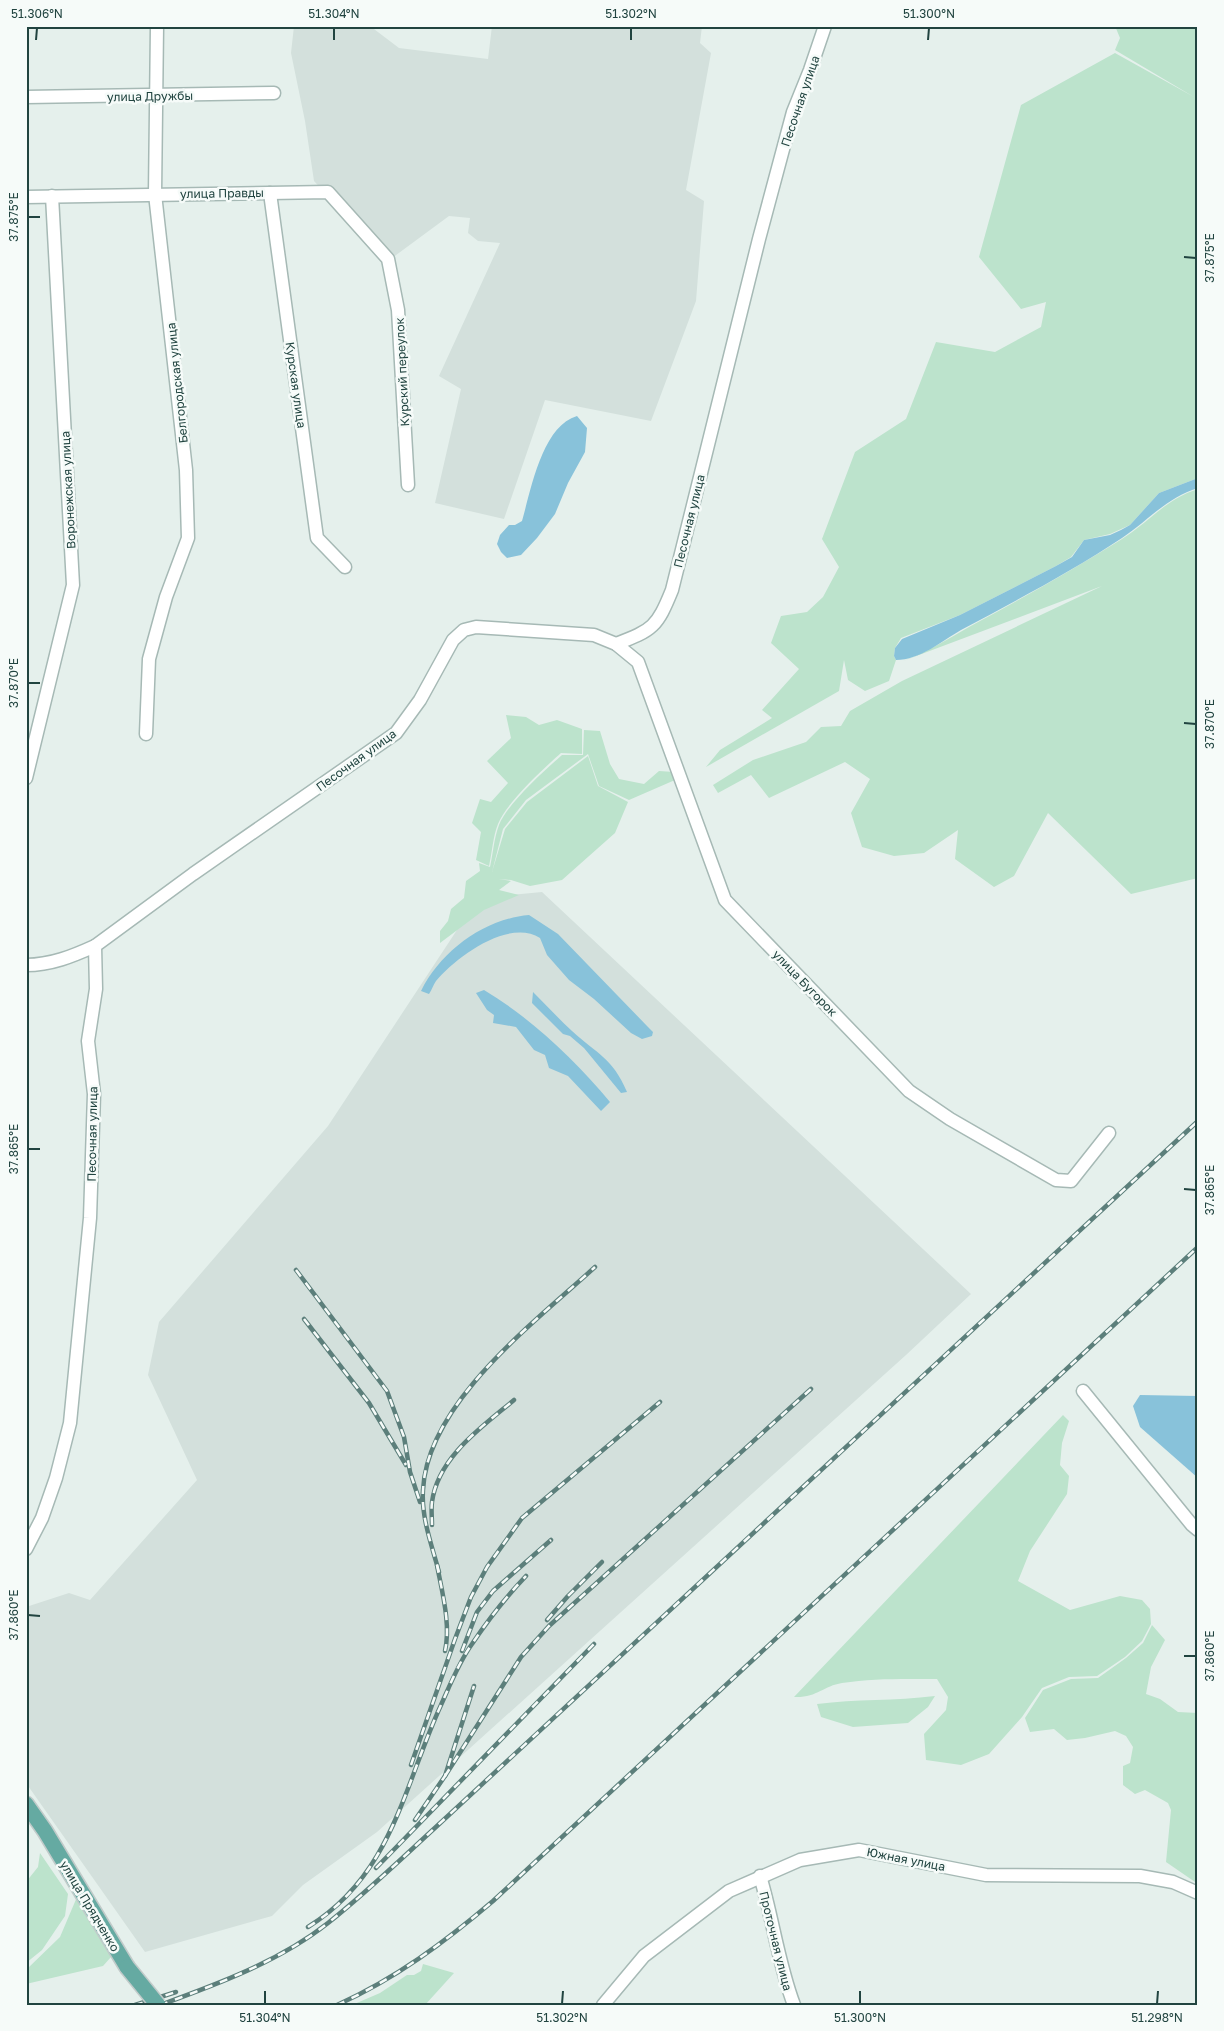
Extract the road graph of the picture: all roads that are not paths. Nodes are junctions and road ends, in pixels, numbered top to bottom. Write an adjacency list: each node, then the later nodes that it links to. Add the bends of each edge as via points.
1 (156, 26): 4 (street, Белгородская улица)
2 (825, 26): 13 (street, Песочная улица, via 791,122 759,239 672,590 662,615 645,633)
3 (274, 93): 4 (street, улица Дружбы)
4 (156, 96): 5 (street, улица Дружбы); 7 (street, Белгородская улица)
5 (26, 97)
6 (270, 193): 7 (street, улица Правды); 10 (street, улица Правды, via 328,192); 12 (street, Курская улица, via 317,538)
7 (155, 194): 9 (street, улица Правды); 14 (street, Белгородская улица, via 186,470 188,538 166,596 149,659)
8 (26, 196): 9 (street, улица Правды)
9 (52, 196): 15 (street, Воронежская улица, via 73,585)
10 (388, 259): 11 (street, Курский переулок, via 398,310)
11 (408, 485)
12 (345, 567)
13 (616, 644): 16 (street, Песочная улица, via 594,635 476,627 464,630 453,640 420,700 396,734 193,874); 18 (street, улица Бугорок, via 638,662 725,900 909,1091 950,1119 1056,1180 1071,1181)
14 (146, 734)
15 (26, 778)
16 (96, 946): 17 (street, via 65,959); 21 (street, Песочная улица, via 96,989 88,1041 94,1094 90,1218 70,1423 56,1478 42,1518)
17 (26, 965)
18 (1109, 1134)
19 (1083, 1391): 20 (street)
20 (1198, 1530)
21 (26, 1549)
22 (26, 1804): 25 (main road, улица Прядченко, bridge, via 127,1967)
23 (760, 1876): 24 (street, Южная улица, via 800,1860 859,1850 986,1875 1140,1876 1173,1882); 26 (street, Южная улица, via 729,1891 644,1956); 27 (street, Проточная улица)
24 (1198, 1892)
25 (158, 2005)
26 (604, 2005)
27 (794, 2005)

